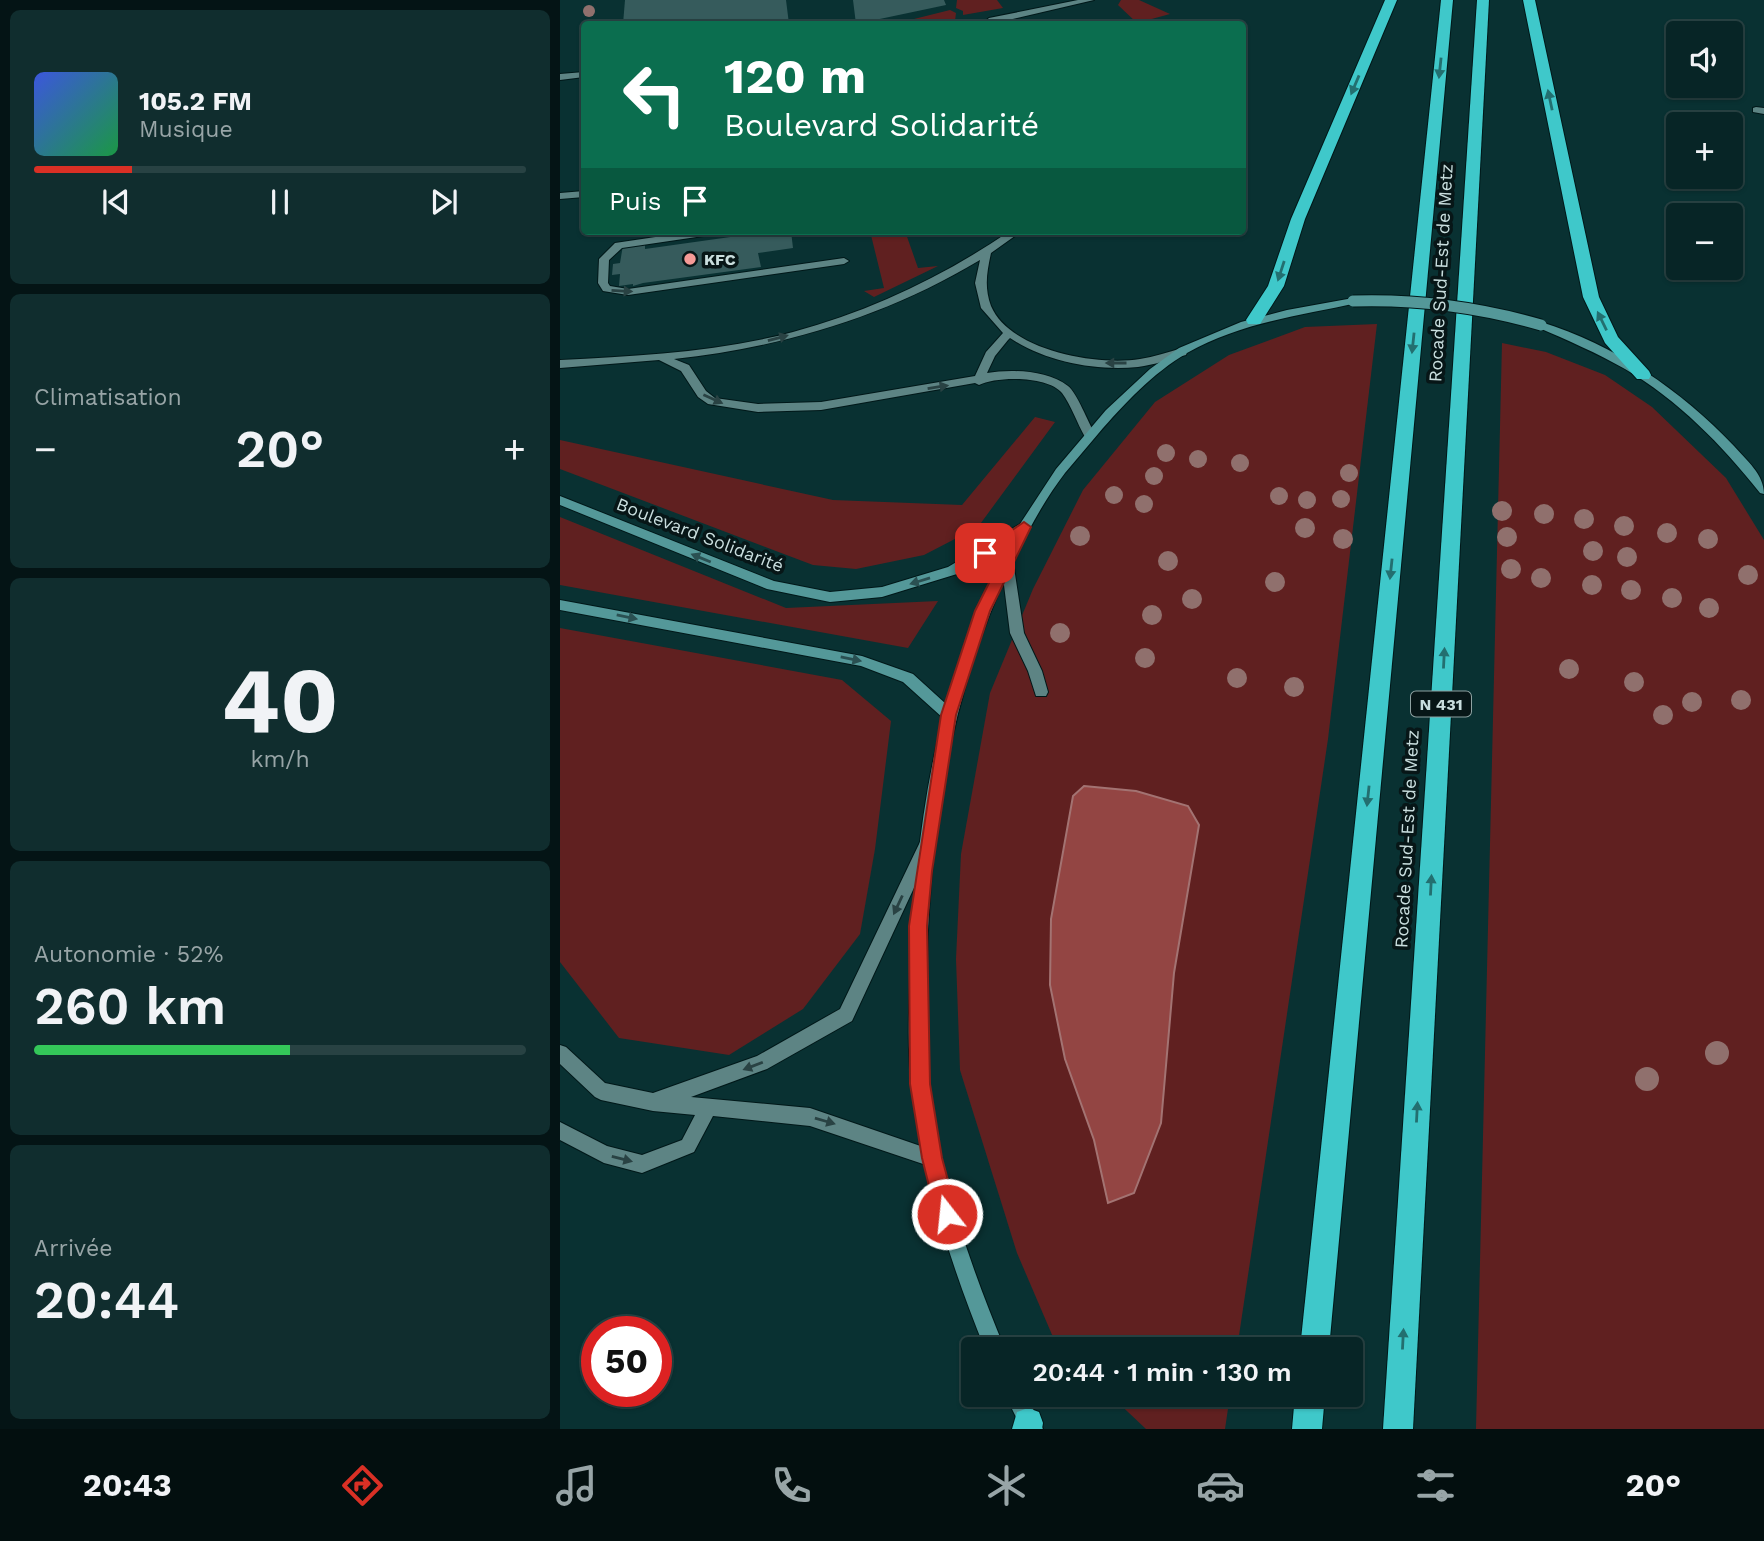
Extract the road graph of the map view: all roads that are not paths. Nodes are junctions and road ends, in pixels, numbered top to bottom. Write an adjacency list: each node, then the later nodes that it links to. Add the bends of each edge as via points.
1 (1090, 0): 6 (lane)
2 (1391, 0): 15 (highway, one-way to 15, via 1298,219 1276,286)
3 (1447, 0): 37 (highway, Rocade Sud-Est de Metz, one-way to 37)
4 (1483, 0): 40 (highway, Rocade Sud-Est de Metz / N 431, one-way to 4)
5 (1529, 0): 20 (highway, one-way to 5, via 1611,338 1591,298)
6 (990, 21)
7 (581, 75): 8 (lane)
8 (560, 77)
9 (581, 194): 10 (lane)
10 (560, 196)
11 (689, 235): 14 (lane, one-way to 14, via 619,245 604,259 603,283 607,289 628,292)
12 (1011, 235): 13 (lane)
13 (986, 253): 16 (lane, via 981,292 998,325); 18 (lane, one-way to 13, via 817,328 878,306)
14 (844, 261)
15 (1254, 320): 17 (main road); 20 (main road, bridge, via 1353,301 1441,302 1541,325)
16 (1009, 334): 17 (lane, one-way to 16, via 1140,363 1108,364 1058,357); 21 (lane)
17 (1182, 352): 22 (main road, via 1147,376)
18 (662, 358): 19 (lane); 21 (lane, one-way to 21, via 685,368 712,401 758,408 821,406)
19 (560, 365)
20 (1643, 375): 23 (main road, via 1738,456)
21 (979, 381): 22 (lane, via 999,375 1043,378 1065,389)
22 (1089, 434): 25 (main road)
23 (1764, 490)
24 (560, 500): 25 (main road, Boulevard Solidarité, one-way to 24, via 953,571 882,592 830,597 772,586)
25 (1024, 527): 26 (main road)
26 (1007, 561): 28 (lane, via 1017,633); 29 (main road, via 982,611)
27 (560, 605): 29 (main road, one-way to 29, via 862,662 908,678)
28 (1041, 692)
29 (948, 715): 30 (main road)
30 (927, 844): 32 (lane, one-way to 32, via 846,1014 761,1063); 35 (main road, via 918,926 918,1016 920,1084)
31 (560, 1053): 32 (lane, via 601,1091)
32 (653, 1102): 33 (lane)
33 (709, 1107): 34 (lane, one-way to 33, via 604,1154 642,1164 688,1146); 35 (lane, one-way to 35, via 810,1116)
34 (560, 1131)
35 (932, 1158): 36 (main road, via 975,1304)
36 (990, 1337)
37 (1315, 1337)
38 (1020, 1407): 41 (main road)
39 (1309, 1407): 42 (highway)
40 (1399, 1418)
41 (1029, 1427)
42 (1307, 1429)

